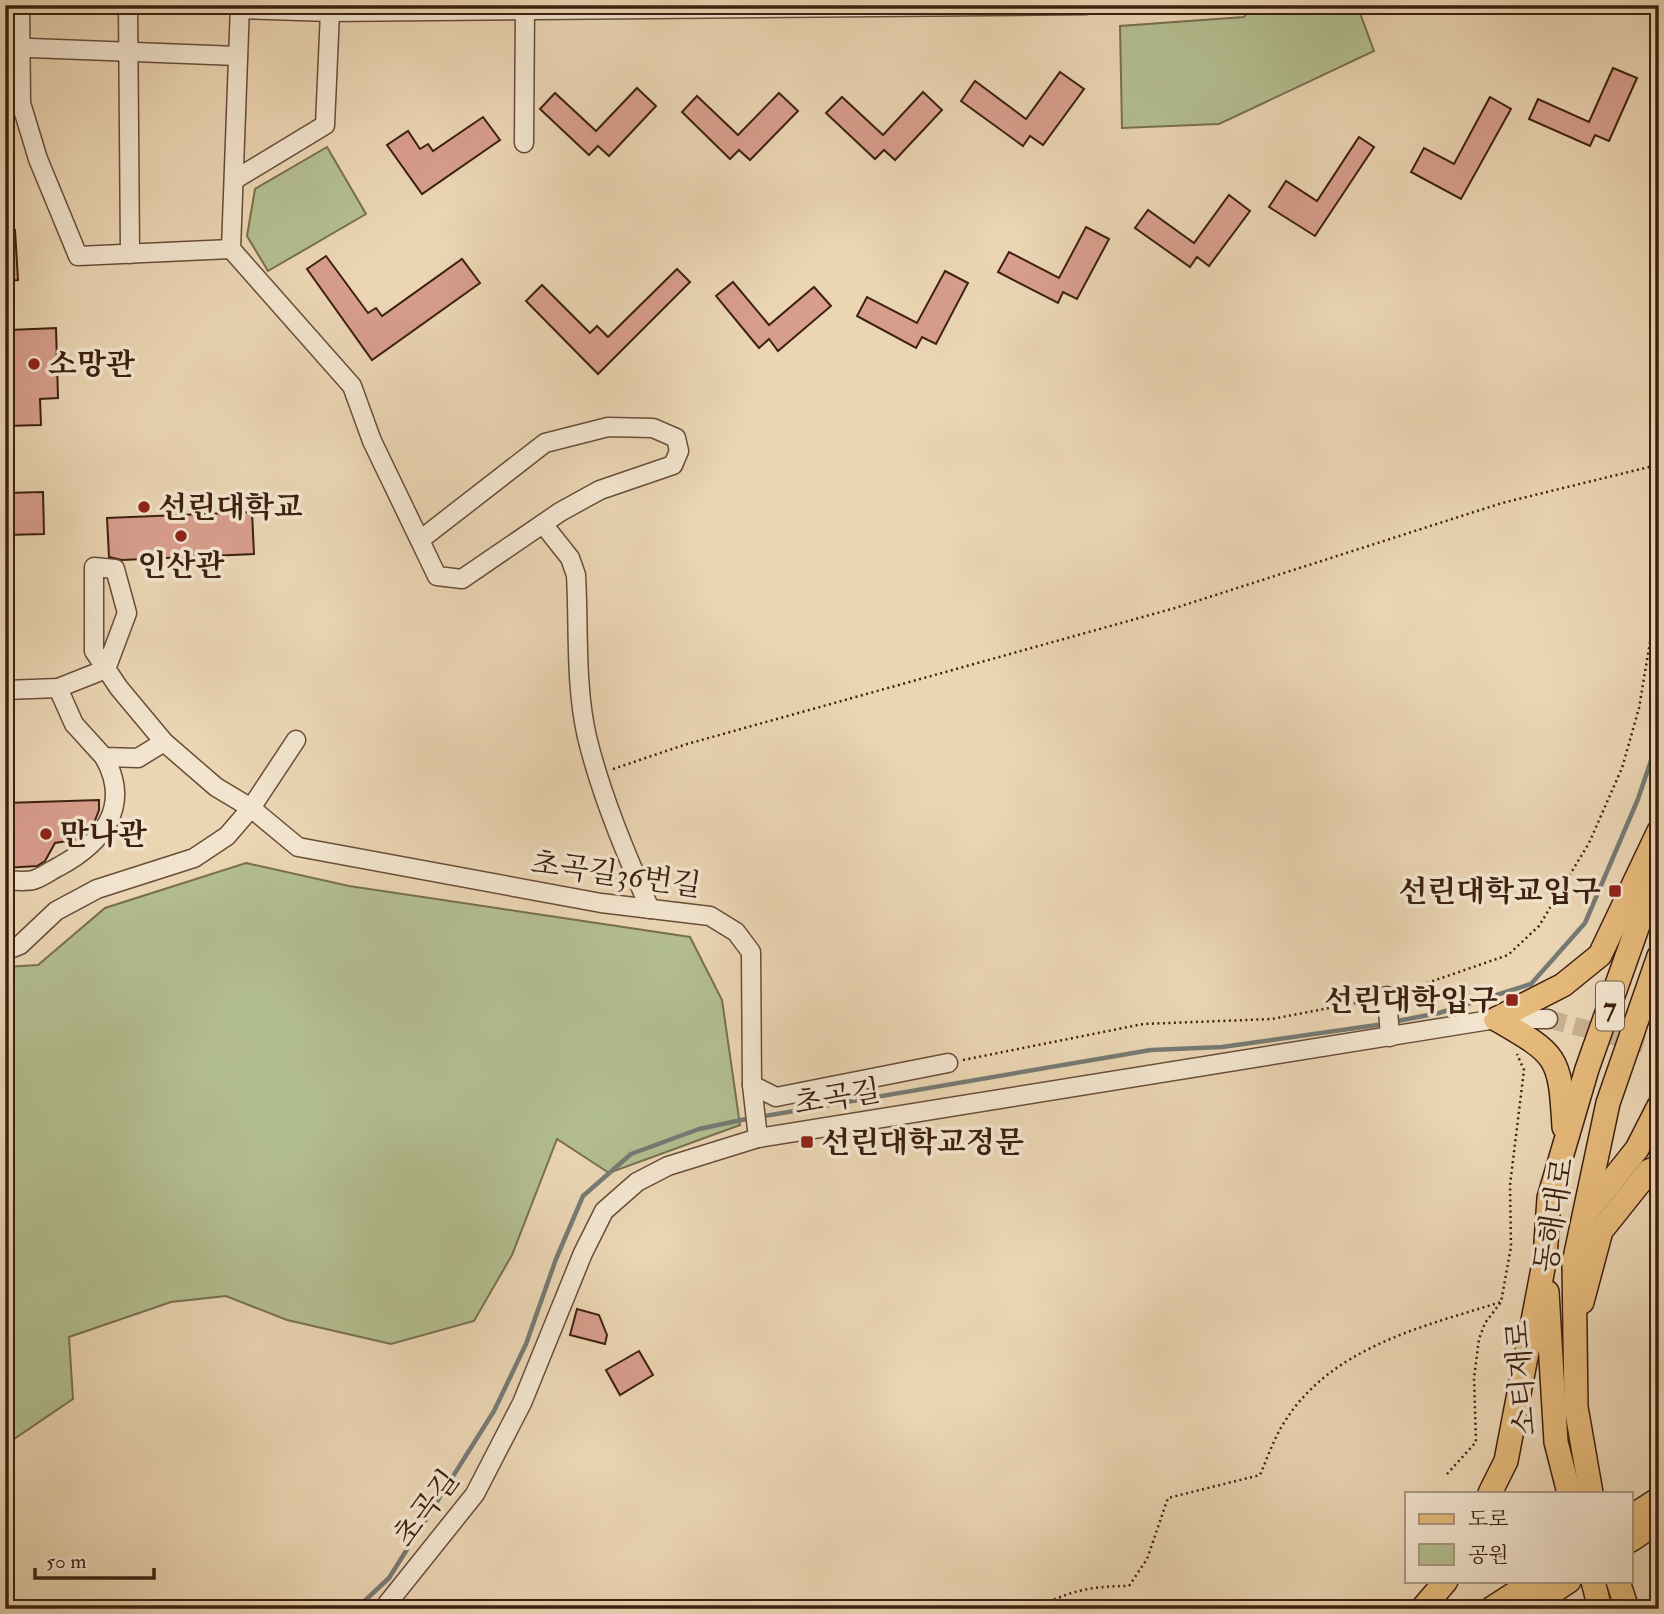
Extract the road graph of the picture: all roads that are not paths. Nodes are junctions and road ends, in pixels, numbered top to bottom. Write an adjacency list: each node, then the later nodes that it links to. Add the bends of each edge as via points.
1 (20, 5): 8 (street)
2 (128, 5): 9 (street)
3 (1086, 5): 6 (street)
4 (240, 7): 7 (street); 10 (street)
5 (525, 7): 6 (street); 7 (street); 11 (street)
6 (822, 7)
7 (330, 12): 12 (street, via 325,125)
8 (13, 47): 9 (street); 14 (street, via 21,103 38,159 78,256)
9 (127, 52): 10 (street); 14 (street)
10 (238, 56): 12 (street)
11 (524, 143)
12 (234, 180): 13 (street)
13 (231, 249): 14 (street); 16 (street, via 352,386 372,442)
14 (130, 254)
15 (543, 524): 16 (street, via 463,579 437,576); 16 (street, via 600,490 673,465 679,452 676,438 653,428 608,427 545,443); 27 (street, via 570,558 576,575 587,737 627,858)
16 (420, 540)
17 (106, 669): 17 (street, 초곡길36번길, via 127,613 115,569 94,567 94,651); 18 (street); 21 (street, 초곡길36번길)
18 (58, 688): 19 (street); 22 (street, via 74,724)
19 (5, 690)
20 (296, 740): 23 (street)
21 (164, 742): 22 (street, via 138,758); 23 (street, 초곡길36번길, via 216,787)
22 (104, 757): 26 (street, via 115,775 116,795 102,832 74,859 34,880)
23 (251, 808): 27 (street, 초곡길36번길, via 298,847); 28 (street, via 228,836 194,858 97,889 56,911 20,945)
24 (1659, 831): 31 (main road, via 1600,955 1563,985)
25 (1659, 866): 38 (main road, 동해대로 / 7, via 1587,1069)
26 (5, 881)
27 (650, 909): 35 (street, 초곡길36번길, via 710,916 736,932 751,952)
28 (5, 951)
29 (1659, 956): 40 (main road, 동해대로 / 7, via 1608,1103)
30 (1387, 996): 33 (street)
31 (1496, 1019): 32 (street, 초곡길); 33 (street, 초곡길); 38 (main road, via 1549,1053 1561,1075)
32 (1548, 1019)
33 (1391, 1037): 37 (street, 초곡길)
34 (948, 1063): 35 (street, via 776,1097)
35 (752, 1085): 37 (street, 초곡길36번길)
36 (1659, 1106): 40 (main road, via 1637,1149)
37 (758, 1130): 55 (street, 초곡길, via 636,1182 604,1211 522,1403 475,1494)
38 (1566, 1148): 41 (main road, 동해대로 / 7, via 1549,1198)
39 (1659, 1167): 42 (main road, via 1649,1171 1601,1231)
40 (1584, 1216): 42 (main road, 동해대로 / 7, via 1574,1262)
41 (1545, 1258): 43 (main road, via 1506,1461); 44 (main road, 소티재로 / 7, via 1556,1442)
42 (1574, 1336): 45 (main road, 동해대로 / 7, via 1576,1407)
43 (1490, 1492)
44 (1569, 1492)
45 (1591, 1492)
46 (1659, 1499): 47 (main road)
47 (1632, 1516)
48 (1659, 1521): 49 (main road)
49 (1632, 1539)
50 (1445, 1582): 56 (main road)
51 (1532, 1582): 57 (main road)
52 (1568, 1582): 58 (main road)
53 (1593, 1582): 59 (main road)
54 (1618, 1582): 60 (main road)
55 (383, 1609)
56 (1422, 1609)
57 (1491, 1609)
58 (1527, 1609)
59 (1601, 1609)
60 (1627, 1609)

